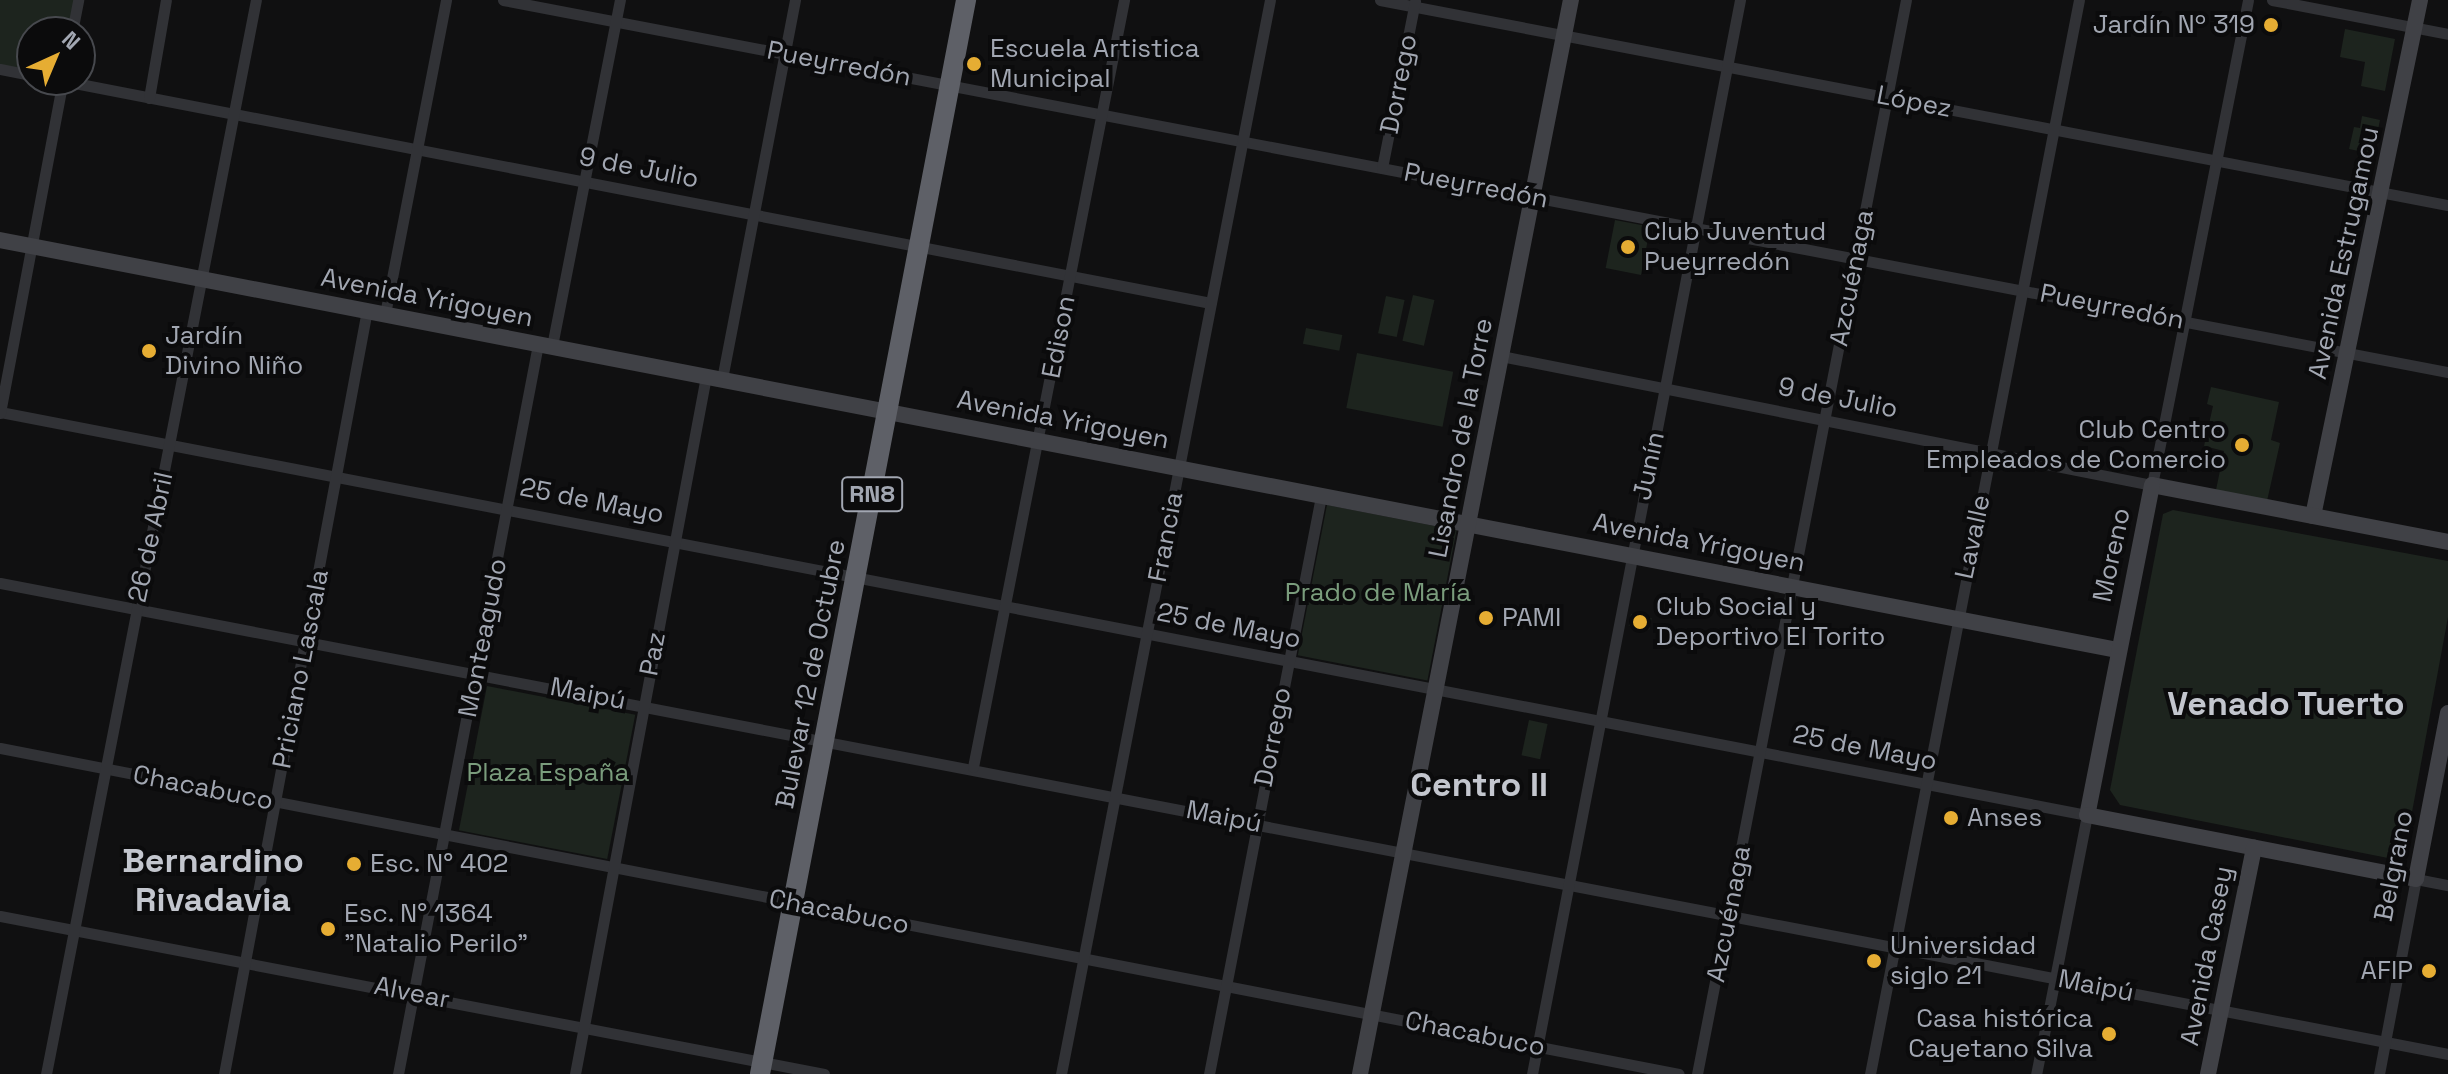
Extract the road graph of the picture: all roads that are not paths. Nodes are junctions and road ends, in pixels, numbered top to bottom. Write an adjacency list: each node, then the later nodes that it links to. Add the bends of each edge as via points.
1 (166, 0): 29 (street)
2 (256, 0): 31 (street, 26 de Abril)
3 (446, 0): 34 (street)
4 (503, 0): 19 (street, Pueyrredón)
5 (620, 0): 19 (street, Monteagudo)
6 (795, 0): 23 (street, Paz)
7 (966, 0): 25 (highway, Bulevar 12 de Octubre / RN8)
8 (1124, 0): 30 (street, Edison)
9 (1270, 0): 33 (street, Francia)
10 (1380, 0): 18 (street, López)
11 (1571, 0): 22 (main road, Lisandro de la Torre)
12 (1740, 0): 24 (street, Junín)
13 (1906, 0): 28 (street, Azcuénaga)
14 (2079, 0): 32 (street, Lavalle)
15 (2248, 0): 35 (street, Moreno)
16 (2272, 0): 20 (street)
17 (2420, 0): 20 (main road, Avenida Estrugamou)
18 (1415, 3): 22 (street, López); 36 (street, Dorrego)
19 (616, 22): 23 (street, Pueyrredón); 37 (street, Monteagudo)
20 (2415, 28): 21 (street); 38 (main road, Avenida Estrugamou)
21 (2448, 34)
22 (1564, 35): 24 (street, López); 39 (main road, Lisandro de la Torre)
23 (786, 53): 25 (street, Pueyrredón); 41 (street, Paz)
24 (1726, 67): 28 (street, López); 42 (street, Junín)
25 (950, 85): 30 (street, Pueyrredón); 44 (highway, Bulevar 12 de Octubre / RN8)
26 (96, 87): 29 (street, 9 de Julio)
27 (59, 96): 45 (street)
28 (1887, 97): 32 (street, López); 46 (street, Azcuénaga)
29 (149, 98): 31 (street, 9 de Julio)
30 (1101, 114): 33 (street, Pueyrredón); 47 (street, Edison)
31 (234, 115): 34 (street, 9 de Julio); 48 (street, 26 de Abril)
32 (2053, 129): 35 (street, López); 49 (street, Lavalle)
33 (1242, 141): 36 (street, Pueyrredón); 50 (street, Francia)
34 (417, 149): 37 (street, 9 de Julio); 52 (street)
35 (2216, 160): 38 (street, López); 53 (street, Moreno)
36 (1382, 168): 39 (street, Pueyrredón)
37 (583, 181): 41 (street, 9 de Julio); 54 (street, Monteagudo)
38 (2382, 192): 40 (street, López); 55 (main road, Avenida Estrugamou)
39 (1533, 197): 42 (street, Pueyrredón); 56 (main road, Lisandro de la Torre)
40 (2448, 205)
41 (755, 215): 44 (street, 9 de Julio); 58 (street, Paz)
42 (1696, 228): 46 (street, Pueyrredón); 59 (street, Junín)
43 (0, 240): 45 (main road, Avenida Yrigoyen)
44 (919, 246): 47 (street, 9 de Julio); 60 (highway, Bulevar 12 de Octubre / RN8)
45 (32, 247): 48 (main road, Avenida Yrigoyen); 61 (street)
46 (1856, 258): 49 (street, Pueyrredón); 62 (street, Azcuénaga)
47 (1071, 276): 50 (street, 9 de Julio); 63 (street, Edison)
48 (203, 280): 51 (main road, Avenida Yrigoyen); 64 (street, 26 de Abril)
49 (2022, 290): 53 (street, Pueyrredón); 65 (street, Lavalle)
50 (1211, 303): 66 (street, Francia)
51 (367, 310): 52 (main road, Avenida Yrigoyen); 67 (street, Priciano Lascala)
52 (385, 314): 54 (main road, Avenida Yrigoyen)
53 (2185, 321): 55 (street, Pueyrredón); 68 (street, Moreno)
54 (545, 345): 58 (main road, Avenida Yrigoyen); 70 (street, Monteagudo)
55 (2348, 352): 57 (street, Pueyrredón); 71 (main road, Avenida Estrugamou)
56 (1501, 356): 59 (street, 9 de Julio); 72 (main road, Lisandro de la Torre)
57 (2448, 372)
58 (714, 378): 60 (main road, Avenida Yrigoyen); 73 (street, Paz)
59 (1665, 388): 62 (street, 9 de Julio); 75 (street, Junín)
60 (887, 411): 63 (main road, Avenida Yrigoyen); 76 (highway, Bulevar 12 de Octubre / RN8)
61 (0, 413): 64 (street, 25 de Mayo)
62 (1824, 420): 65 (street, 9 de Julio); 78 (street, Azcuénaga)
63 (1039, 439): 66 (main road, Avenida Yrigoyen); 79 (street, Edison)
64 (170, 444): 67 (street, 25 de Mayo); 80 (street, 26 de Abril)
65 (1990, 453): 68 (street, 9 de Julio); 81 (street, Lavalle)
66 (1179, 467): 69 (main road, Avenida Yrigoyen); 82 (street, Francia)
67 (338, 476): 70 (street, 25 de Mayo); 83 (street, Priciano Lascala)
68 (2152, 485): 71 (main road, 9 de Julio); 84 (main road, Moreno)
69 (1321, 496): 72 (main road, Avenida Yrigoyen); 85 (street, Dorrego)
70 (508, 510): 73 (street, 25 de Mayo); 86 (street, Monteagudo)
71 (2313, 516): 74 (main road, 9 de Julio)
72 (1468, 525): 75 (main road, Avenida Yrigoyen); 87 (main road, Lisandro de la Torre)
73 (675, 542): 76 (street, 25 de Mayo); 88 (street, Paz)
74 (2448, 542)
75 (1630, 554): 78 (main road, Avenida Yrigoyen); 90 (street, Junín)
76 (856, 577): 79 (street, 25 de Mayo); 91 (highway, Bulevar 12 de Octubre / RN8)
77 (0, 583): 80 (street, Maipú)
78 (1792, 585): 81 (main road, Avenida Yrigoyen); 93 (street, Azcuénaga)
79 (1005, 605): 82 (street, 25 de Mayo); 94 (street, Edison)
80 (137, 607): 83 (street, Maipú); 95 (street, 26 de Abril)
81 (1956, 617): 84 (main road, Avenida Yrigoyen); 96 (street, Lavalle)
82 (1147, 634): 85 (street, 25 de Mayo); 97 (street, Francia)
83 (308, 640): 86 (street, Maipú); 98 (street, Priciano Lascala)
84 (2117, 650): 99 (main road, Moreno)
85 (1287, 663): 87 (street, 25 de Mayo); 100 (street, Dorrego)
86 (478, 673): 88 (street, Maipú); 101 (street, Monteagudo)
87 (1435, 690): 90 (street, 25 de Mayo); 103 (main road, Lisandro de la Torre)
88 (643, 704): 91 (street, Maipú); 104 (street, Paz)
89 (2448, 713): 105 (main road, Belgrano)
90 (1599, 722): 93 (street, 25 de Mayo); 106 (street, Junín)
91 (824, 740): 94 (street, Maipú); 108 (highway, Bulevar 12 de Octubre / RN8)
92 (0, 748): 95 (street, Chacabuco)
93 (1761, 754): 96 (street, 25 de Mayo); 109 (street, Azcuénaga)
94 (973, 767): 97 (street, Maipú)
95 (107, 769): 98 (street, Chacabuco); 111 (street, 26 de Abril)
96 (1924, 784): 99 (street, 25 de Mayo); 112 (street, Lavalle)
97 (1116, 796): 100 (street, Maipú); 113 (street, Francia)
98 (274, 802): 101 (street, Chacabuco); 114 (street, Priciano Lascala)
99 (2087, 815): 102 (main road, 25 de Mayo); 115 (street, Moreno)
100 (1257, 823): 103 (street, Maipú); 116 (street, Dorrego)
101 (443, 834): 104 (street, Chacabuco); 117 (street, Monteagudo)
102 (2254, 848): 105 (main road, 25 de Mayo); 118 (main road, Avenida Casey)
103 (1402, 851): 106 (street, Maipú); 119 (main road, Lisandro de la Torre)
104 (613, 866): 108 (street, Chacabuco); 120 (street, Paz)
105 (2416, 879): 107 (street, 25 de Mayo); 121 (street, Belgrano)
106 (1570, 884): 109 (street, Maipú); 122 (street, Junín)
107 (2448, 885)
108 (793, 904): 113 (street, Chacabuco); 124 (highway, Bulevar 12 de Octubre / RN8)
109 (1728, 914): 112 (street, Maipú); 135 (street, Azcuénaga)
110 (0, 916): 111 (street, Alvear)
111 (76, 930): 114 (street, Alvear); 125 (street, 26 de Abril)
112 (1894, 947): 115 (street, Maipú); 136 (street, Lavalle)
113 (1084, 960): 116 (street, Chacabuco); 130 (street, Francia)
114 (244, 962): 117 (street, Alvear); 126 (street, Priciano Lascala)
115 (2055, 979): 118 (street, Maipú); 137 (street, Moreno)
116 (1225, 987): 119 (street, Chacabuco); 131 (street, Dorrego)
117 (413, 993): 120 (street, Alvear); 127 (street, Monteagudo)
118 (2221, 1009): 121 (street, Maipú); 138 (main road, Avenida Casey)
119 (1373, 1015): 122 (street, Chacabuco); 132 (main road, Lisandro de la Torre)
120 (584, 1028): 124 (street, Alvear); 128 (street, Paz)
121 (2385, 1042): 123 (street, Maipú); 139 (street, Belgrano)
122 (1537, 1046): 133 (street, Junín); 134 (street, Chacabuco)
123 (2448, 1054)
124 (761, 1068): 129 (street, Alvear)
125 (46, 1074)
126 (224, 1074)
127 (398, 1074)
128 (575, 1074)
129 (824, 1074)
130 (1061, 1074)
131 (1209, 1074)
132 (1360, 1074)
133 (1532, 1074)
134 (1679, 1074)
135 (1697, 1074)
136 (1870, 1074)
137 (2036, 1074)
138 (2208, 1074)
139 (2379, 1074)

